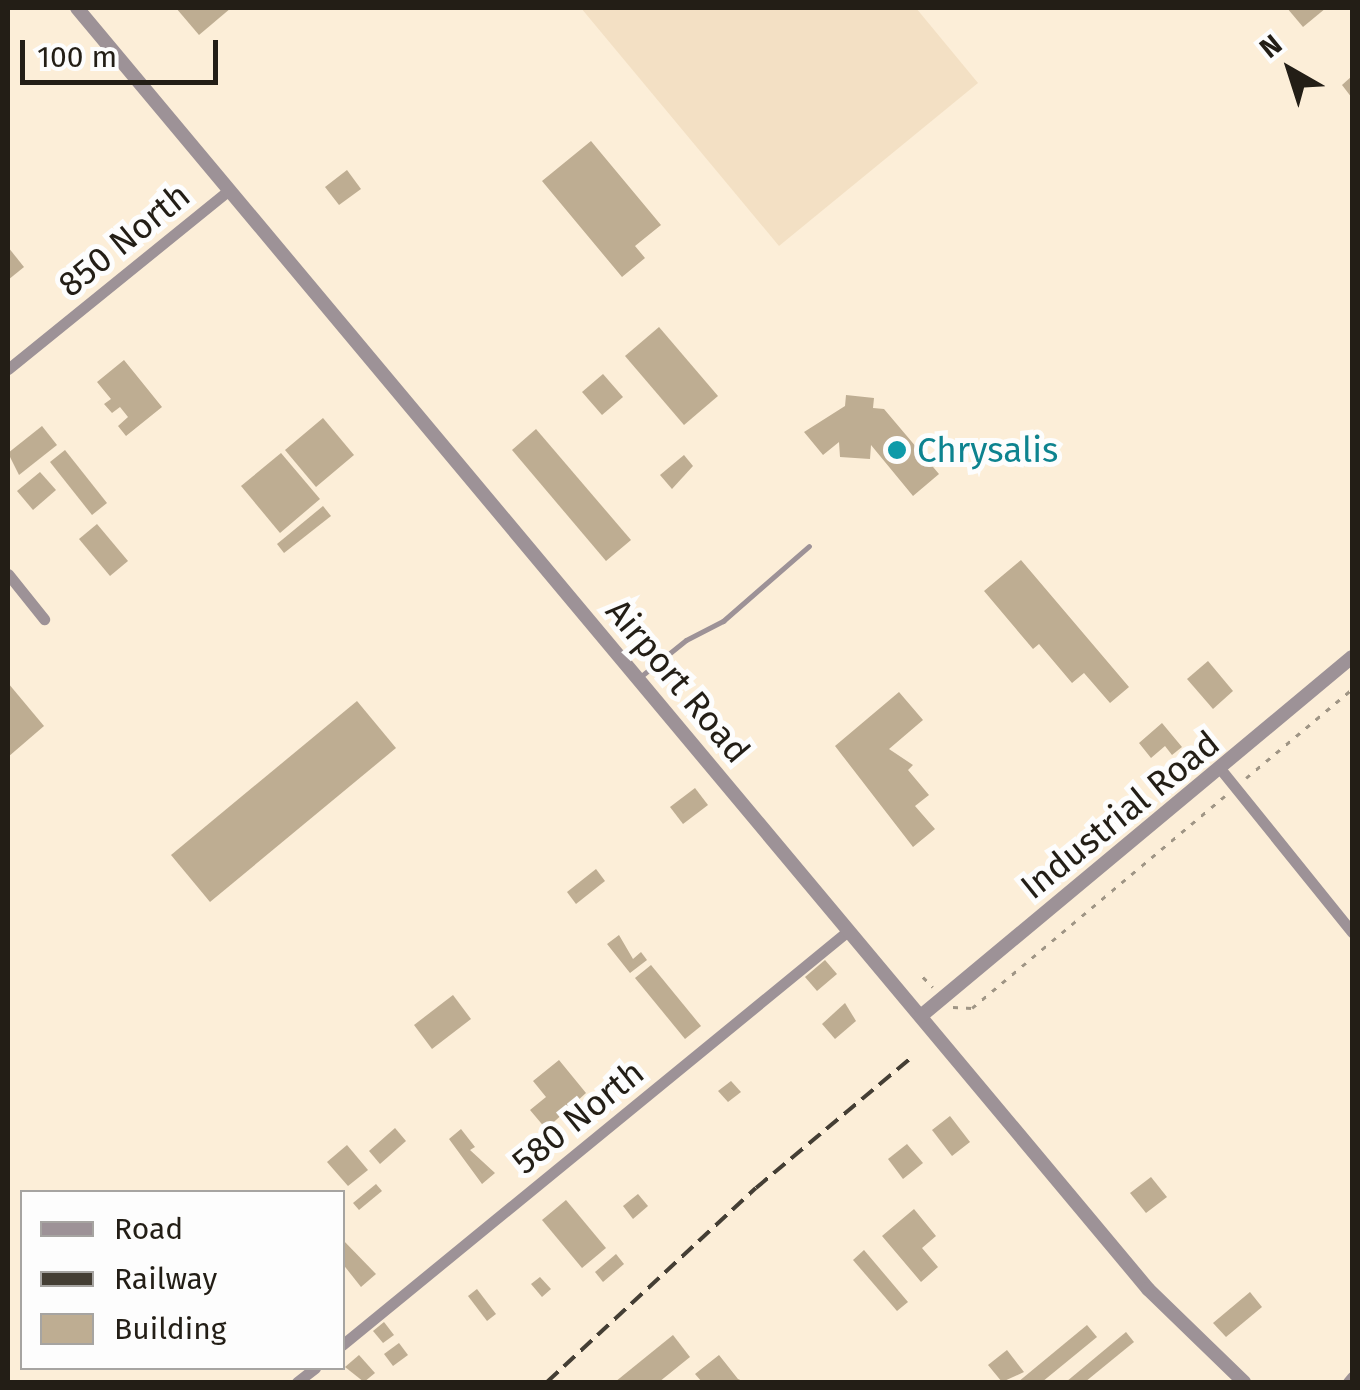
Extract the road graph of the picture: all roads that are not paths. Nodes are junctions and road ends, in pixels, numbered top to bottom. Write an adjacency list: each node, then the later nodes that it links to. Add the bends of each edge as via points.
1 (82, 9): 2 (street, Airport Road)
2 (229, 190): 3 (street, 850 North); 8 (street, Airport Road)
3 (8, 369)
4 (809, 546): 8 (lane, via 723,621 686,640)
5 (8, 574): 6 (street)
6 (44, 618)
7 (1352, 657): 9 (street, Industrial Road)
8 (638, 679): 10 (street, Airport Road)
9 (1222, 771): 11 (street); 12 (street, Industrial Road)
10 (848, 930): 12 (street, Airport Road); 13 (street, 580 North)
11 (1352, 932)
12 (921, 1016): 14 (street, Airport Road, via 1148,1289)
13 (345, 1343)
14 (1244, 1382)

